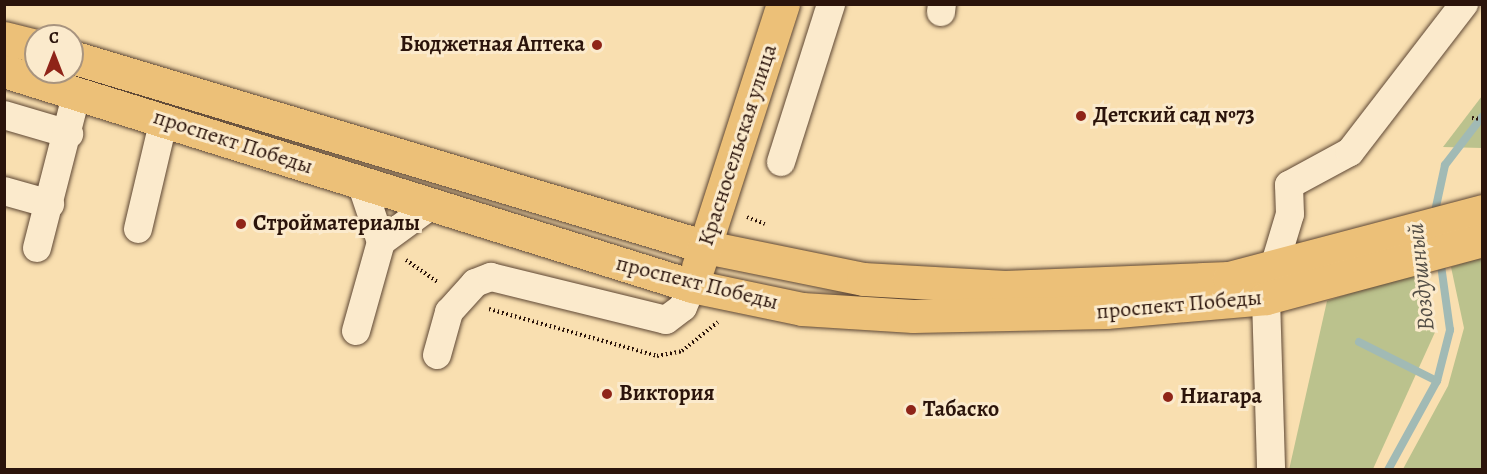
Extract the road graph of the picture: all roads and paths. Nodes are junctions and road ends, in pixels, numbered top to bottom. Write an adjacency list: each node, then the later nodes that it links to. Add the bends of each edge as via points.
1 (783, 4): 23 (main road, Красносельская улица)
2 (831, 4): 14 (street)
3 (1464, 4): 25 (street, via 1350,152 1289,185 1290,214)
4 (4, 38): 5 (main road)
5 (24, 43)
6 (84, 61): 23 (main road, проспект Победы)
7 (4, 71): 8 (main road, проспект Победы)
8 (77, 92): 11 (main road, проспект Победы); 13 (street)
9 (4, 115): 13 (street)
10 (1472, 118): 12 (path)
11 (164, 119): 15 (main road, проспект Победы); 19 (street)
12 (1482, 119)
13 (69, 134): 17 (street)
14 (781, 162)
15 (362, 186): 18 (main road, проспект Победы); 21 (street)
16 (4, 191): 17 (street)
17 (50, 204): 24 (street)
18 (430, 206): 21 (street); 26 (main road, проспект Победы)
19 (138, 229)
20 (1471, 230): 22 (main road, проспект Победы)
21 (381, 242): 28 (path); 29 (street)
22 (1415, 246): 25 (main road, проспект Победы); 27 (main road, проспект Победы)
23 (706, 247): 25 (main road, проспект Победы, via 863,279 1005,287 1229,278); 26 (main road, Красносельская улица)
24 (38, 248)
25 (1274, 267): 27 (main road)
26 (692, 286): 27 (main road, проспект Победы, via 802,309 913,316 1106,312); 28 (street, via 683,307 666,320 644,319 507,278 475,283)
27 (1266, 298): 31 (street)
28 (460, 299): 30 (street, via 449,312)
29 (356, 331)
30 (436, 355)
31 (1271, 470)

